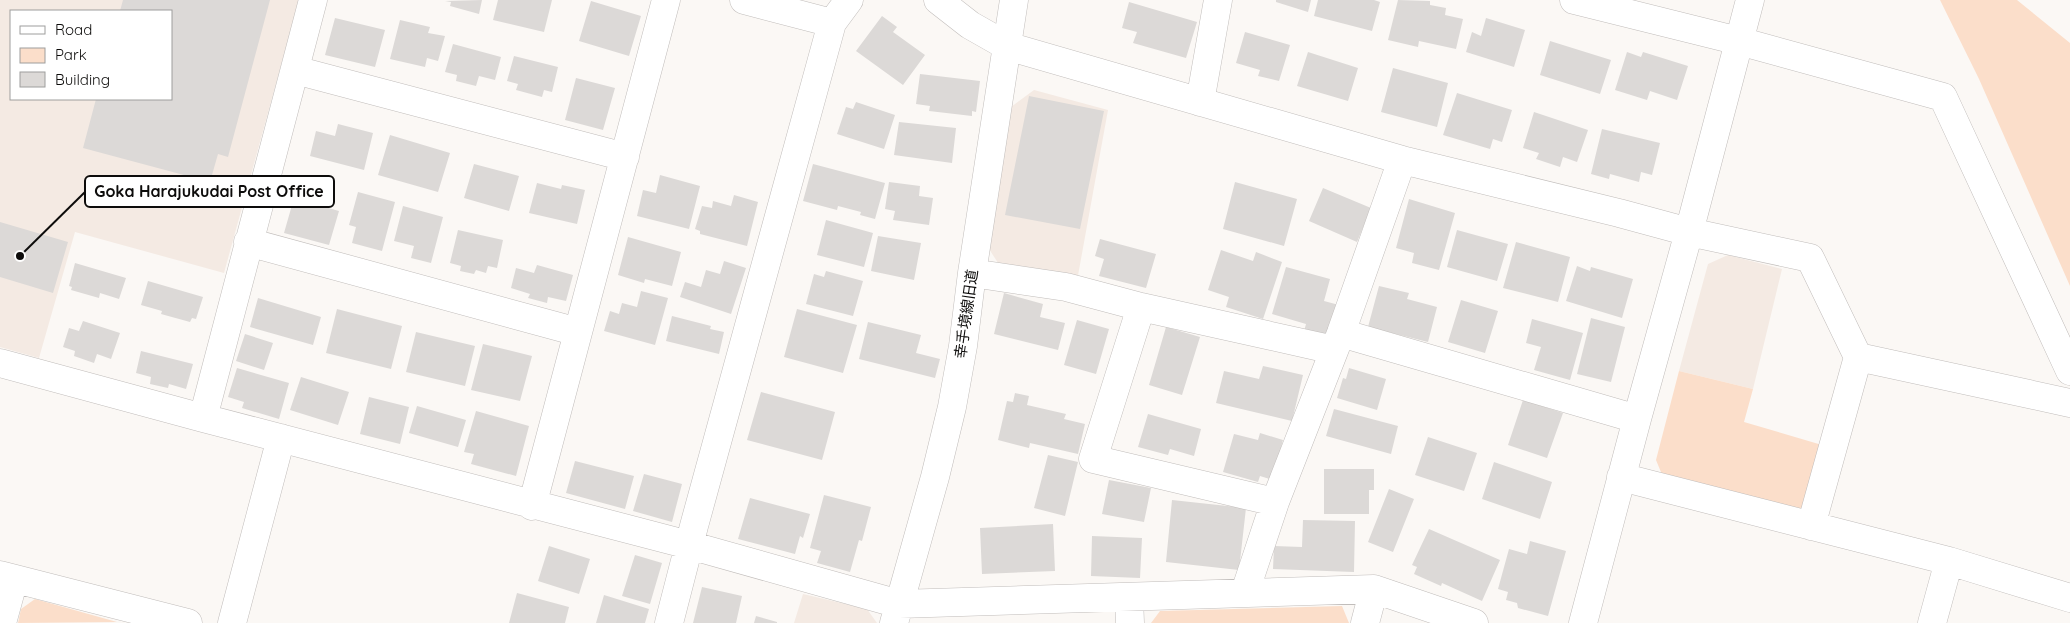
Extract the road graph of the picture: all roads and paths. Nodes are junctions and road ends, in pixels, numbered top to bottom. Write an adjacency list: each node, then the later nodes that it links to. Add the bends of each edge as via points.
1 (313, 0): 13 (street)
2 (666, 0): 15 (street)
3 (744, 0): 10 (street)
4 (849, 0): 10 (street)
5 (938, 0): 12 (street, via 970,25)
6 (1014, 0): 12 (street, 幸手境線旧道)
7 (1218, 0): 14 (street)
8 (1574, 0): 11 (street)
9 (1750, 0): 11 (street)
10 (832, 23): 34 (street)
11 (1739, 41): 17 (street); 25 (street, via 1943,96)
12 (1006, 46): 14 (street); 19 (street, 幸手境線旧道)
13 (295, 70): 15 (street); 18 (street)
14 (1200, 102): 16 (street)
15 (625, 157): 21 (street)
16 (1402, 160): 17 (street); 22 (street)
17 (1690, 232): 23 (street, via 1810,258); 28 (street)
18 (248, 242): 21 (street); 27 (street)
19 (972, 273): 20 (street, via 1066,287); 41 (street, 幸手境線旧道, via 952,407)
20 (1141, 307): 22 (street); 31 (street, via 1092,459)
21 (578, 332): 32 (street)
22 (1337, 342): 28 (street); 31 (street)
23 (1858, 357): 26 (street); 33 (street)
24 (0, 363): 27 (street)
25 (2070, 371)
26 (2070, 403)
27 (202, 418): 29 (street)
28 (1636, 419): 30 (street)
29 (281, 438): 32 (street); 44 (street)
30 (1621, 477): 33 (street); 48 (street)
31 (1275, 502): 38 (street)
32 (532, 506): 34 (street)
33 (1811, 526): 35 (street)
34 (689, 545): 41 (street); 45 (street)
35 (1948, 561): 39 (street); 49 (street)
36 (7, 577): 42 (street); 43 (street)
37 (1374, 589): 38 (street); 46 (street); 47 (street)
38 (1245, 592): 40 (street)
39 (2070, 598)
40 (1129, 610): 41 (street)
41 (896, 614)
42 (2, 623)
43 (188, 623)
44 (232, 623)
45 (669, 623)
46 (1365, 623)
47 (1474, 623)
48 (1583, 623)
49 (1932, 623)

